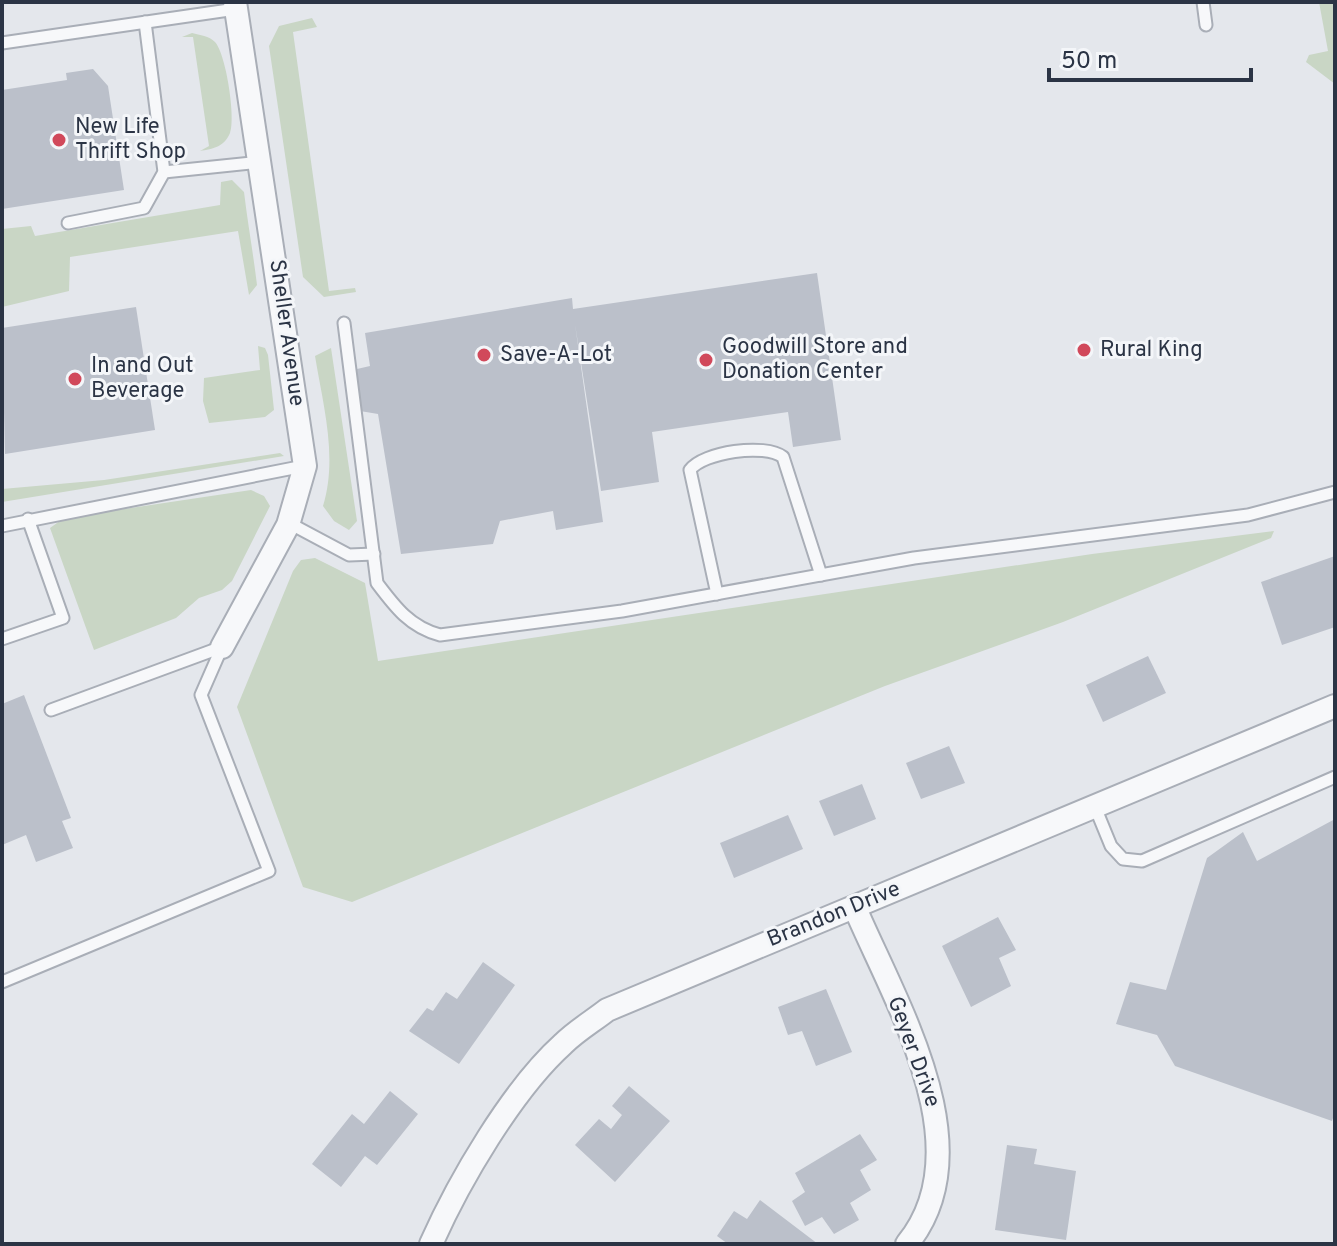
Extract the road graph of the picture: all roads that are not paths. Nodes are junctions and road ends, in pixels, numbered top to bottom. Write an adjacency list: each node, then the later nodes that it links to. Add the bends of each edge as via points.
1 (1203, 2): 4 (lane)
2 (236, 6): 3 (lane); 6 (street, Sheller Avenue)
3 (145, 22): 5 (lane); 7 (lane)
4 (1206, 25)
5 (2, 43)
6 (260, 162): 7 (lane); 10 (street, Sheller Avenue)
7 (164, 172): 8 (lane, via 144,208)
8 (68, 223)
9 (344, 323): 15 (lane)
10 (305, 466): 12 (lane); 13 (street, Sheller Avenue)
11 (1335, 492): 16 (lane, via 1248,515)
12 (28, 519): 14 (lane); 18 (lane, via 63,618)
13 (289, 523): 15 (lane, via 349,555); 19 (street, Sheller Avenue)
14 (2, 526)
15 (374, 554): 17 (lane, via 377,583 397,609 420,630 440,635)
16 (821, 575): 17 (lane); 17 (lane, via 783,457 769,448 703,458 690,470)
17 (717, 594)
18 (2, 639)
19 (222, 647): 21 (lane); 25 (lane, via 201,695 269,871)
20 (1335, 706): 23 (street, Brandon Drive)
21 (51, 710)
22 (1335, 777): 23 (lane, via 1142,861 1123,859 1111,846)
23 (1095, 807): 24 (street, Brandon Drive)
24 (855, 908): 26 (street, Brandon Drive, via 607,1010 563,1044 482,1151); 27 (street, Geyer Drive, via 924,1071 936,1113 939,1156 931,1195)
25 (2, 982)
26 (431, 1244)
27 (907, 1244)

